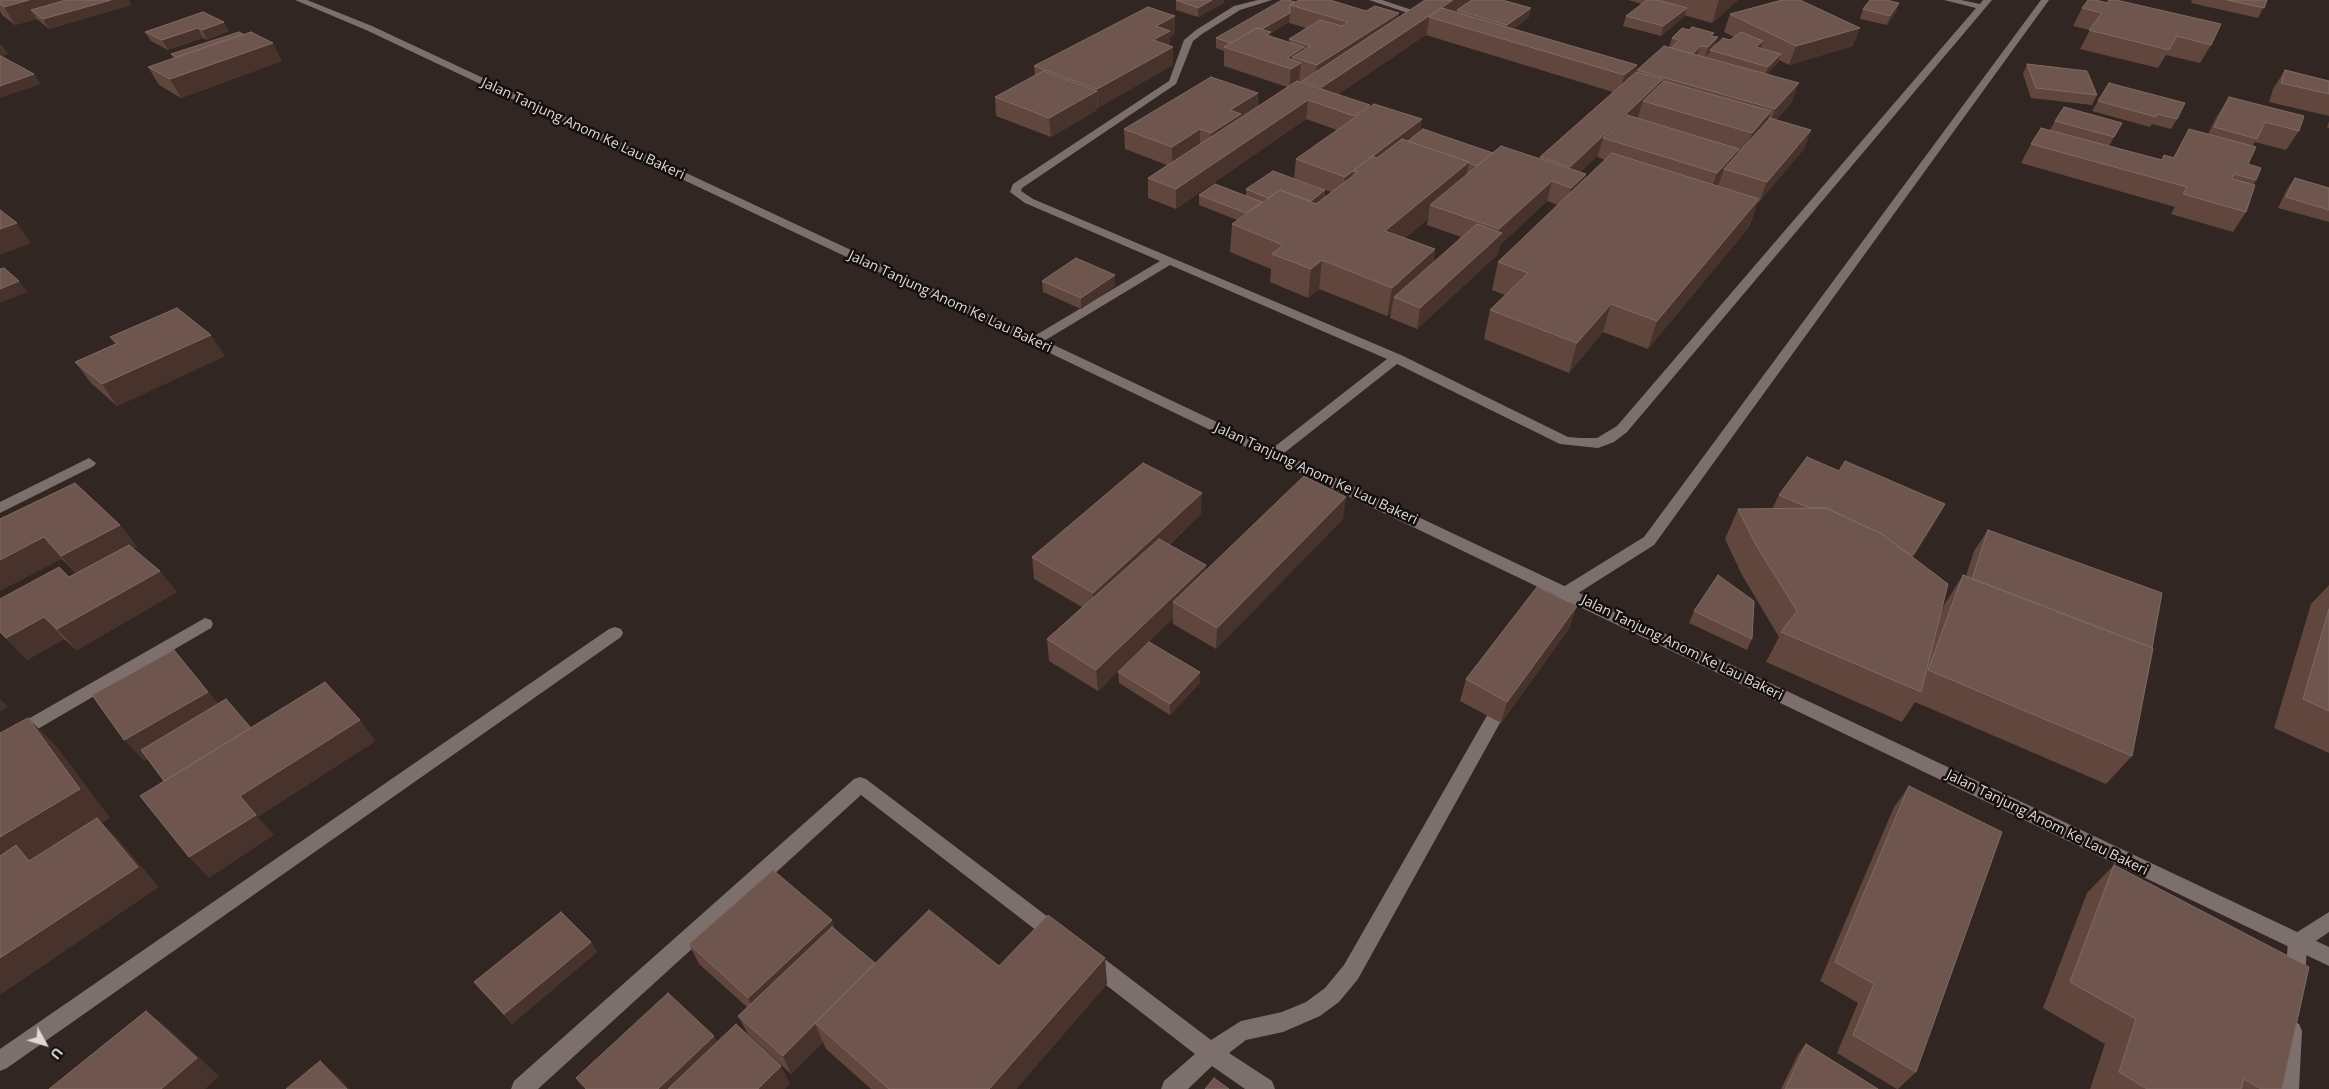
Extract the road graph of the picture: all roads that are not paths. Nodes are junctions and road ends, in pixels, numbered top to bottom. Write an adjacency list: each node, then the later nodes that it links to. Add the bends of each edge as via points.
1 (299, 0): 10 (street, Jalan Tanjung Anom Ke Lau Bakeri, via 369,28)
2 (1268, 0): 6 (street)
3 (1373, 0): 8 (street)
4 (1948, 0): 7 (street)
5 (2045, 0): 15 (street, via 1650,541)
6 (1234, 4): 9 (street, via 1189,40 1173,82 1017,186 1015,192)
7 (1985, 4): 11 (street, via 1622,429 1609,439 1598,443 1565,441)
8 (1411, 11)
9 (1169, 261): 10 (street); 11 (street)
10 (1035, 342): 12 (street, Jalan Tanjung Anom Ke Lau Bakeri)
11 (1396, 358): 12 (street)
12 (1274, 454): 15 (street, Jalan Tanjung Anom Ke Lau Bakeri)
13 (89, 463): 14 (street)
14 (0, 508)
15 (1566, 593): 16 (street); 22 (street, Jalan Tanjung Anom Ke Lau Bakeri)
16 (1552, 618)
17 (205, 624): 20 (street)
18 (615, 633): 25 (street)
19 (1512, 688): 24 (street, via 1351,972 1332,995 1314,1009 1283,1022 1241,1031)
20 (0, 744)
21 (2329, 921): 22 (street)
22 (2298, 942): 23 (street, Jalan Tanjung Anom Ke Lau Bakeri); 29 (street)
23 (2329, 957)
24 (1211, 1054): 26 (street, via 860,784); 27 (street); 28 (street)
25 (0, 1061)
26 (522, 1089)
27 (1172, 1089)
28 (1264, 1089)
29 (2288, 1089)

